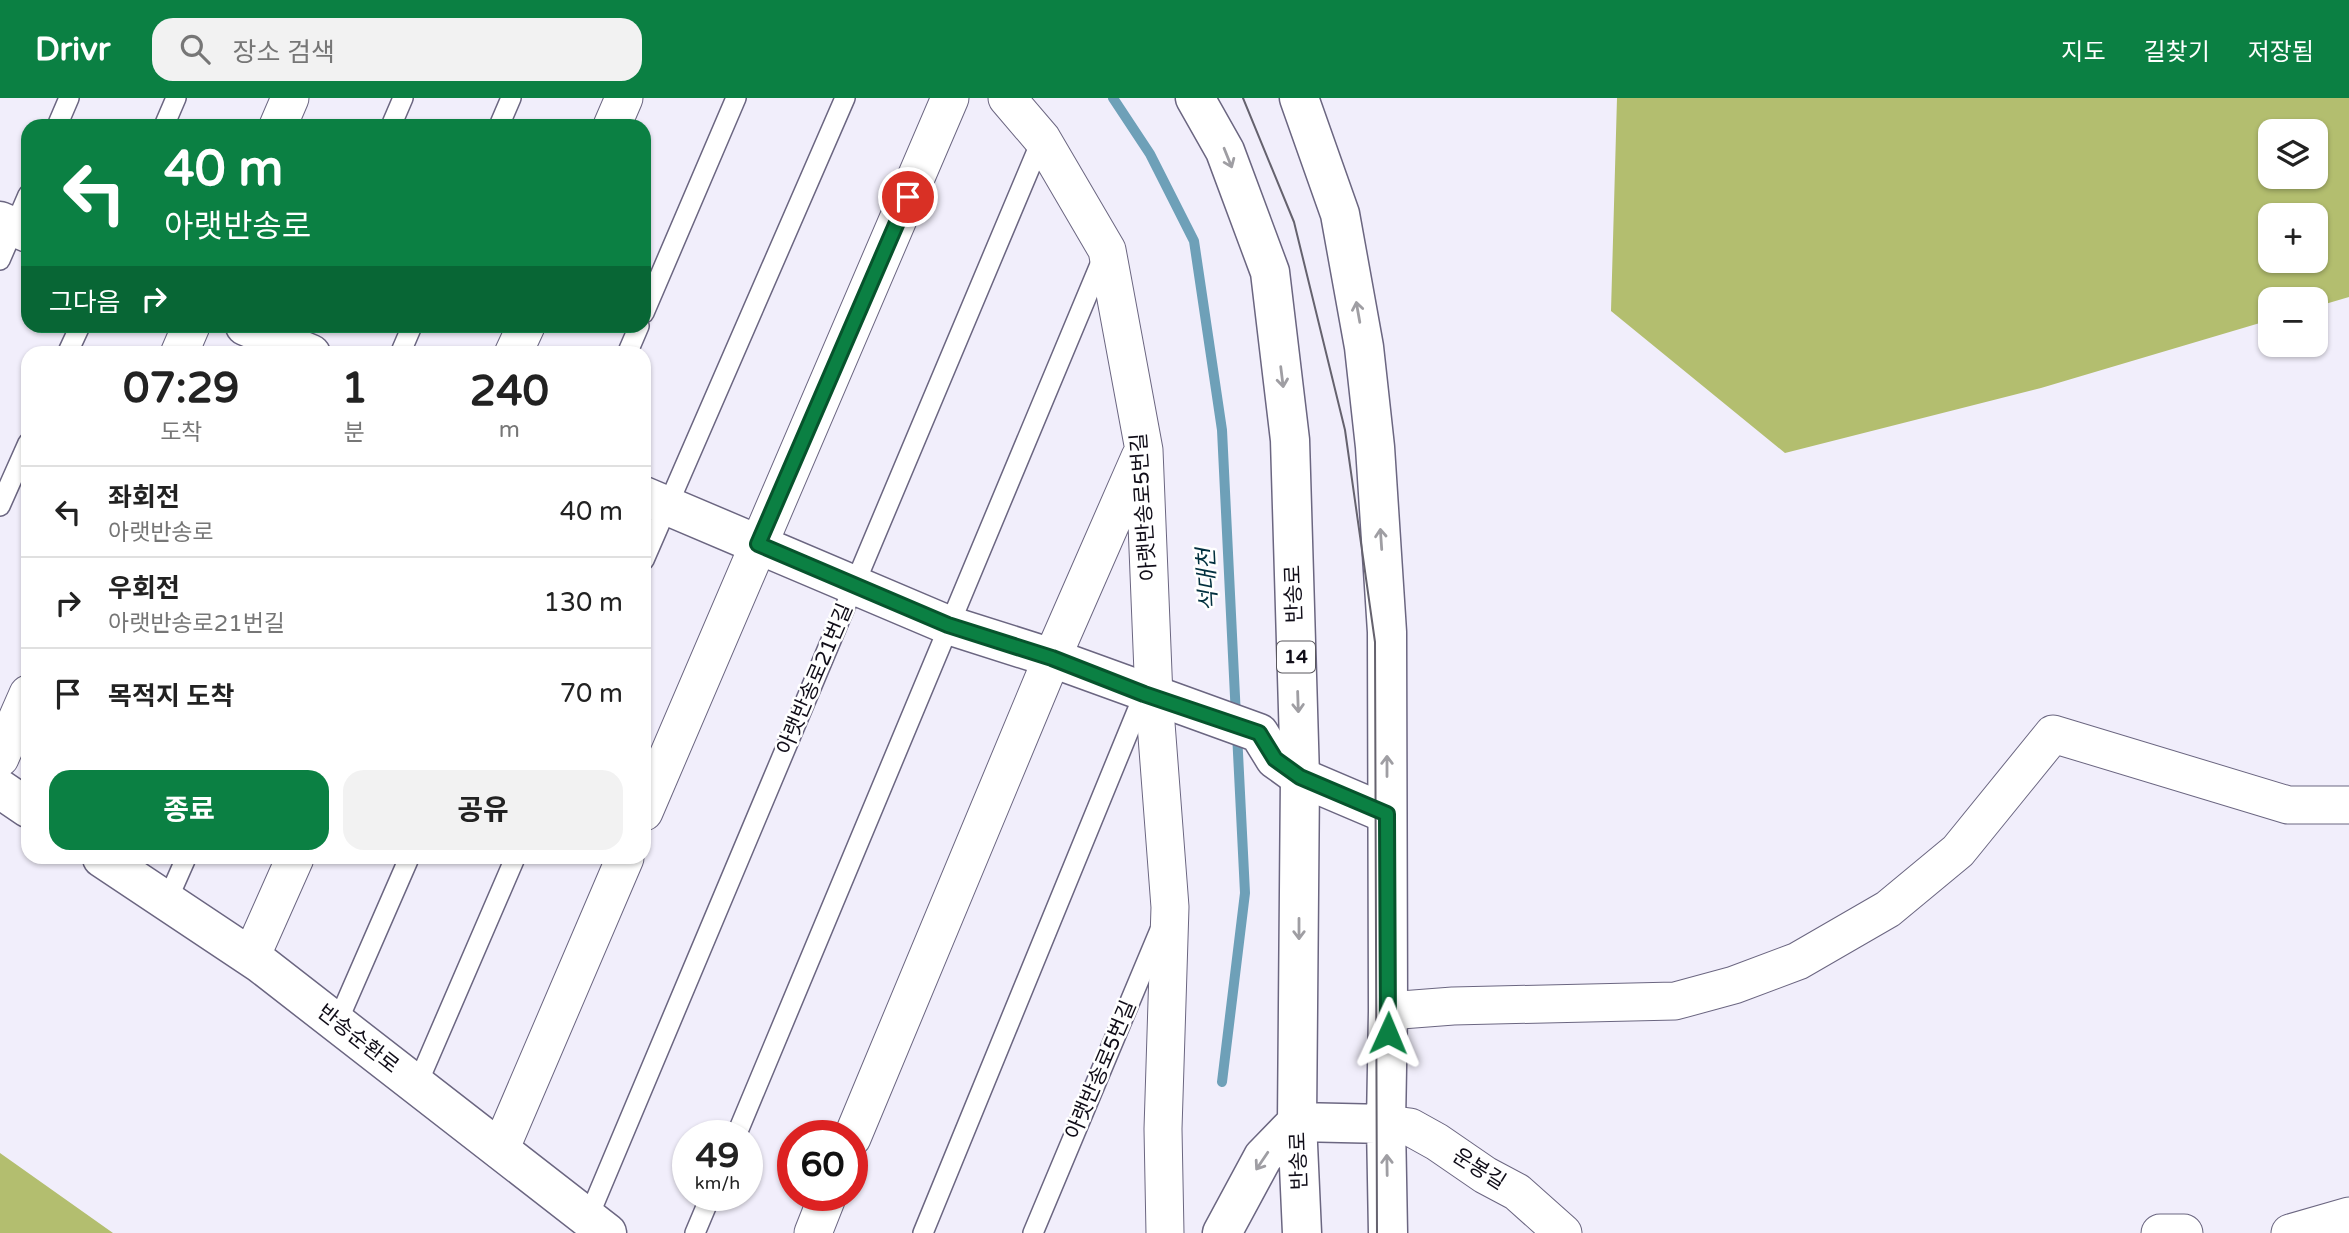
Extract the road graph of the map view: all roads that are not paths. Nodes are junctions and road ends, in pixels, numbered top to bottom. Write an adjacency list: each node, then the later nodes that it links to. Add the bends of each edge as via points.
1 (69, 98): 13 (lane)
2 (176, 98): 14 (lane)
3 (290, 98): 15 (street)
4 (403, 98): 16 (lane)
5 (512, 98): 17 (lane)
6 (624, 98): 18 (street)
7 (736, 98): 21 (lane)
8 (845, 98): 26 (lane)
9 (950, 98): 29 (street)
10 (1007, 98): 19 (street, 아랫반송로5번길)
11 (1195, 98): 36 (main road, 반송로 / 14, one-way to 36, via 1225,150 1270,272 1290,440)
12 (1299, 98): 41 (main road, one-way to 12, via 1387,632 1364,347 1340,214)
13 (60, 119)
14 (167, 119)
15 (281, 119)
16 (394, 119)
17 (502, 119)
18 (614, 119)
19 (1042, 139): 20 (street, 아랫반송로5번길); 30 (lane, 아랫반송로21번길)
20 (1107, 250): 24 (street, 아랫반송로5번길); 31 (lane)
21 (651, 297)
22 (266, 333): 23 (main road)
23 (302, 345)
24 (1143, 450): 32 (street); 33 (street, 아랫반송로5번길)
25 (21, 459): 27 (lane)
26 (656, 501): 28 (lane); 29 (main road)
27 (0, 506)
28 (651, 526)
29 (758, 544): 30 (main road); 38 (street)
30 (854, 585): 31 (main road); 62 (lane, 아랫반송로21번길)
31 (948, 625): 32 (main road); 54 (lane)
32 (1052, 658): 33 (main road); 55 (street)
33 (1155, 697): 36 (main road, via 1259,733 1275,759); 49 (street, 아랫반송로5번길); 65 (lane)
34 (21, 710): 35 (street)
35 (0, 758)
36 (1300, 777): 41 (main road); 56 (main road, 반송로 / 14, one-way to 56)
37 (0, 789): 39 (main road)
38 (651, 796)
39 (21, 803)
40 (2349, 805): 51 (street, via 2288,805 2053,734 1958,851 1888,909 1798,961 1675,1001)
41 (1387, 814): 51 (main road)
42 (111, 864): 48 (main road, 반송순환로)
43 (183, 864): 48 (lane)
44 (292, 864): 50 (street)
45 (406, 864): 52 (lane)
46 (513, 864): 53 (lane)
47 (622, 864): 58 (street)
48 (167, 901): 50 (main road, 반송순환로)
49 (1170, 907): 66 (lane, 아랫반송로5번길); 67 (street, 아랫반송로5번길)
50 (251, 957): 52 (main road, 반송순환로)
51 (1388, 1011): 57 (main road)
52 (337, 1023): 53 (main road, 반송순환로)
53 (417, 1085): 58 (main road, 반송순환로)
54 (743, 1120)
55 (860, 1120)
56 (1297, 1122): 57 (main road); 68 (main road, one-way to 68, via 1263,1157); 69 (main road, 반송로 / 14)
57 (1386, 1124): 70 (main road, one-way to 57); 71 (street, 운봉길, via 1410,1127 1437,1142 1517,1192)
58 (500, 1150): 62 (main road, 반송순환로)
59 (704, 1211): 63 (lane)
60 (822, 1211): 64 (street)
61 (2349, 1216): 74 (street)
62 (597, 1226)
63 (695, 1233)
64 (813, 1233)
65 (923, 1233)
66 (1033, 1233)
67 (1165, 1233)
68 (1222, 1233)
69 (1302, 1233)
70 (1388, 1233)
71 (1563, 1233)
72 (2160, 1233): 73 (street)
73 (2184, 1233)
74 (2290, 1233)

